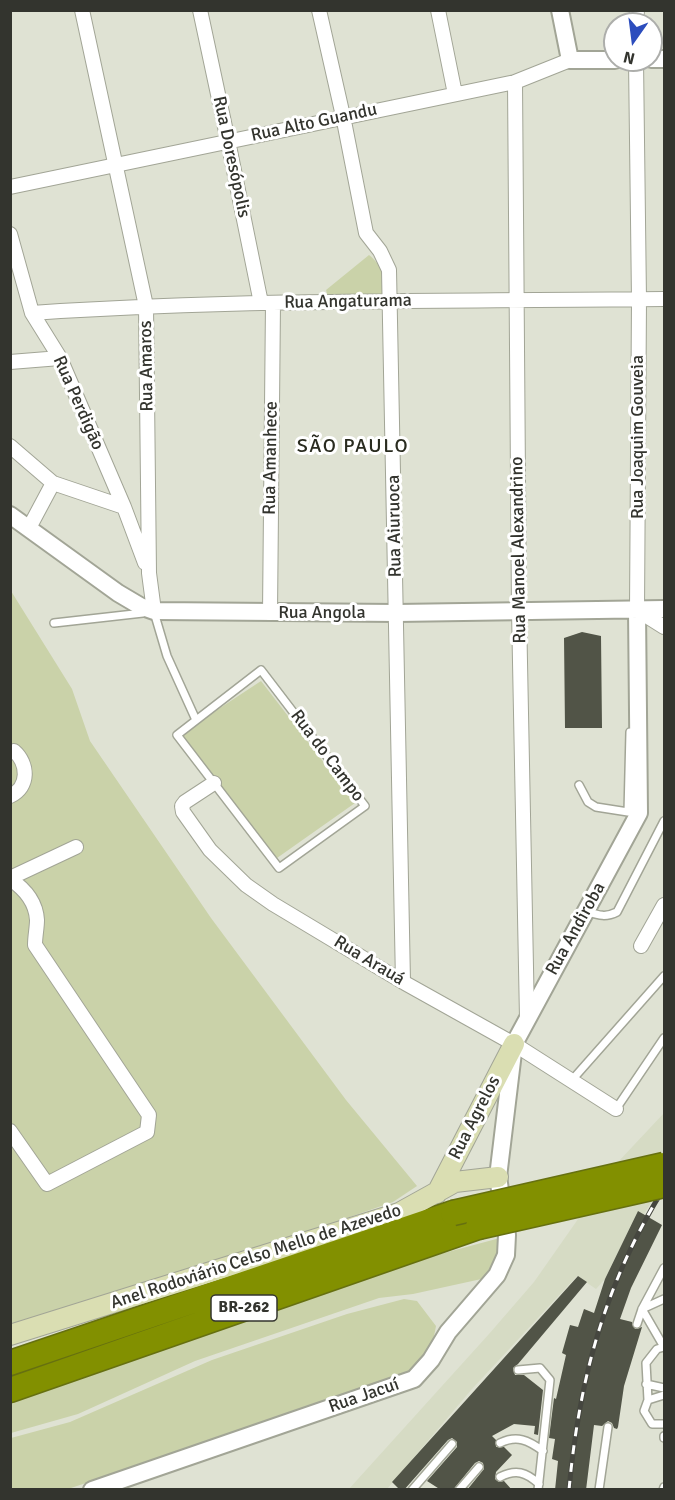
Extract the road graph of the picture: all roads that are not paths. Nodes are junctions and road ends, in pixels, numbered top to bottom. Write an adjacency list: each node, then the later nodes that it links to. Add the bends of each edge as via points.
1 (82, 10): 13 (street, Rua Amaros)
2 (200, 10): 12 (street, Rua Doresópolis)
3 (318, 10): 11 (street, Rua Aiuruoca)
4 (438, 10): 10 (street)
5 (560, 10): 6 (street)
6 (570, 60): 7 (street, Rua Alto Guandu); 9 (street, Rua Alto Guandu)
7 (603, 60)
8 (636, 72): 17 (street, Rua Joaquim Gouveia)
9 (515, 82): 10 (street, Rua Alto Guandu); 16 (street, Rua Manoel Alexandrino)
10 (455, 94): 11 (street, Rua Alto Guandu)
11 (343, 116): 12 (street, Rua Alto Guandu); 19 (street, Rua Aiuruoca, via 366,234 389,270)
12 (228, 141): 13 (street, Rua Alto Guandu); 20 (street, Rua Doresópolis)
13 (114, 164): 14 (street, Rua Alto Guandu); 21 (street, Rua Amaros)
14 (10, 187)
15 (10, 234): 22 (street, Rua Perdigão)
16 (517, 300): 17 (street, Rua Angaturama); 19 (street, Rua Angaturama); 34 (street, Rua Manoel Alexandrino)
17 (639, 300): 18 (street, Rua Angaturama); 32 (street, Rua Joaquim Gouveia)
18 (664, 300)
19 (391, 301): 20 (street, Rua Angaturama); 35 (street, Rua Aiuruoca)
20 (267, 303): 21 (street, Rua Angaturama); 36 (street, Rua Amanhece)
21 (146, 306): 22 (street, Rua Angaturama); 30 (street, Rua Amaros)
22 (32, 313): 23 (street, Rua Perdigão)
23 (60, 358): 24 (street); 27 (street, Rua Perdigão)
24 (10, 362)
25 (10, 446): 26 (street)
26 (53, 483): 27 (street); 29 (street)
27 (124, 507): 30 (street, Rua Perdigão)
28 (10, 514): 29 (street, Rua Angola)
29 (29, 528): 33 (street, Rua Angola, via 118,593)
30 (149, 573): 33 (street, Rua Amaros)
31 (664, 609): 32 (street, Rua Angola)
32 (637, 610): 34 (street, Rua Angola); 38 (street); 45 (street, Rua Joaquim Gouveia)
33 (154, 611): 36 (street, Rua Angola); 37 (lane); 40 (lane, Rua Amaros, via 167,657)
34 (519, 611): 35 (street, Rua Angola); 54 (street, Rua Manoel Alexandrino)
35 (397, 613): 36 (street, Rua Angola); 53 (street, Rua Aiuruoca)
36 (270, 614)
37 (54, 623)
38 (664, 627)
39 (631, 684): 45 (lane)
40 (196, 720): 42 (lane, Rua do Campo, via 178,736); 42 (lane, Rua do Campo, via 261,670 365,806 279,867)
41 (14, 751): 44 (street, via 23,759 25,774 21,788)
42 (214, 783): 53 (street, Rua Arauá, via 182,806 210,850 246,885 273,904)
43 (579, 785): 45 (lane, via 588,802 596,807)
44 (10, 796)
45 (633, 813): 50 (street, Rua Andiroba)
46 (664, 821): 50 (lane, via 617,912 599,916)
47 (76, 847): 48 (street)
48 (10, 878): 59 (street, via 29,896 35,909 35,945 149,1115 147,1131 47,1184)
49 (664, 905): 51 (street)
50 (585, 911): 54 (street, Rua Andiroba)
51 (641, 946)
52 (664, 976): 57 (lane)
53 (403, 982): 56 (street, Rua Arauá)
54 (527, 1018): 56 (street, Rua Andiroba)
55 (664, 1038): 58 (lane)
56 (514, 1044): 57 (street, Rua Arauá); 61 (street); 63 (main road, Rua Agrelos)
57 (572, 1080): 58 (street, Rua Arauá)
58 (616, 1109)
59 (10, 1131)
60 (664, 1165): 70 (highway, Anel Rodoviário Celso Mello de Azevedo / BR-262, bridge, via 453,1213)
61 (498, 1177): 63 (main road, Anel Rodoviário Celso Mello de Azevedo, via 455,1182); 85 (street, Rua Jacuí, via 507,1235 506,1255 497,1275 414,1379)
62 (664, 1185): 74 (highway, BR-262, bridge, via 478,1227)
63 (437, 1192): 68 (main road, Anel Rodoviário Celso Mello de Azevedo, via 399,1213)
64 (664, 1268): 66 (lane)
65 (664, 1299): 66 (lane)
66 (642, 1309): 67 (lane); 69 (lane)
67 (637, 1324)
68 (10, 1335)
69 (664, 1347): 72 (lane, via 657,1349 646,1363)
70 (14, 1361)
71 (518, 1370): 81 (lane, via 540,1368 550,1380)
72 (646, 1384): 73 (lane); 76 (lane)
73 (664, 1388)
74 (10, 1390)
75 (664, 1395): 76 (lane)
76 (648, 1400): 77 (lane, via 644,1411 652,1424)
77 (664, 1424)
78 (608, 1427): 88 (lane)
79 (500, 1443): 81 (lane, via 521,1438)
80 (452, 1444): 86 (lane)
81 (543, 1451): 84 (lane)
82 (479, 1467): 87 (lane)
83 (500, 1477): 84 (lane, via 511,1472 529,1475)
84 (538, 1487)
85 (92, 1490)
86 (412, 1490)
87 (459, 1490)
88 (599, 1490)

